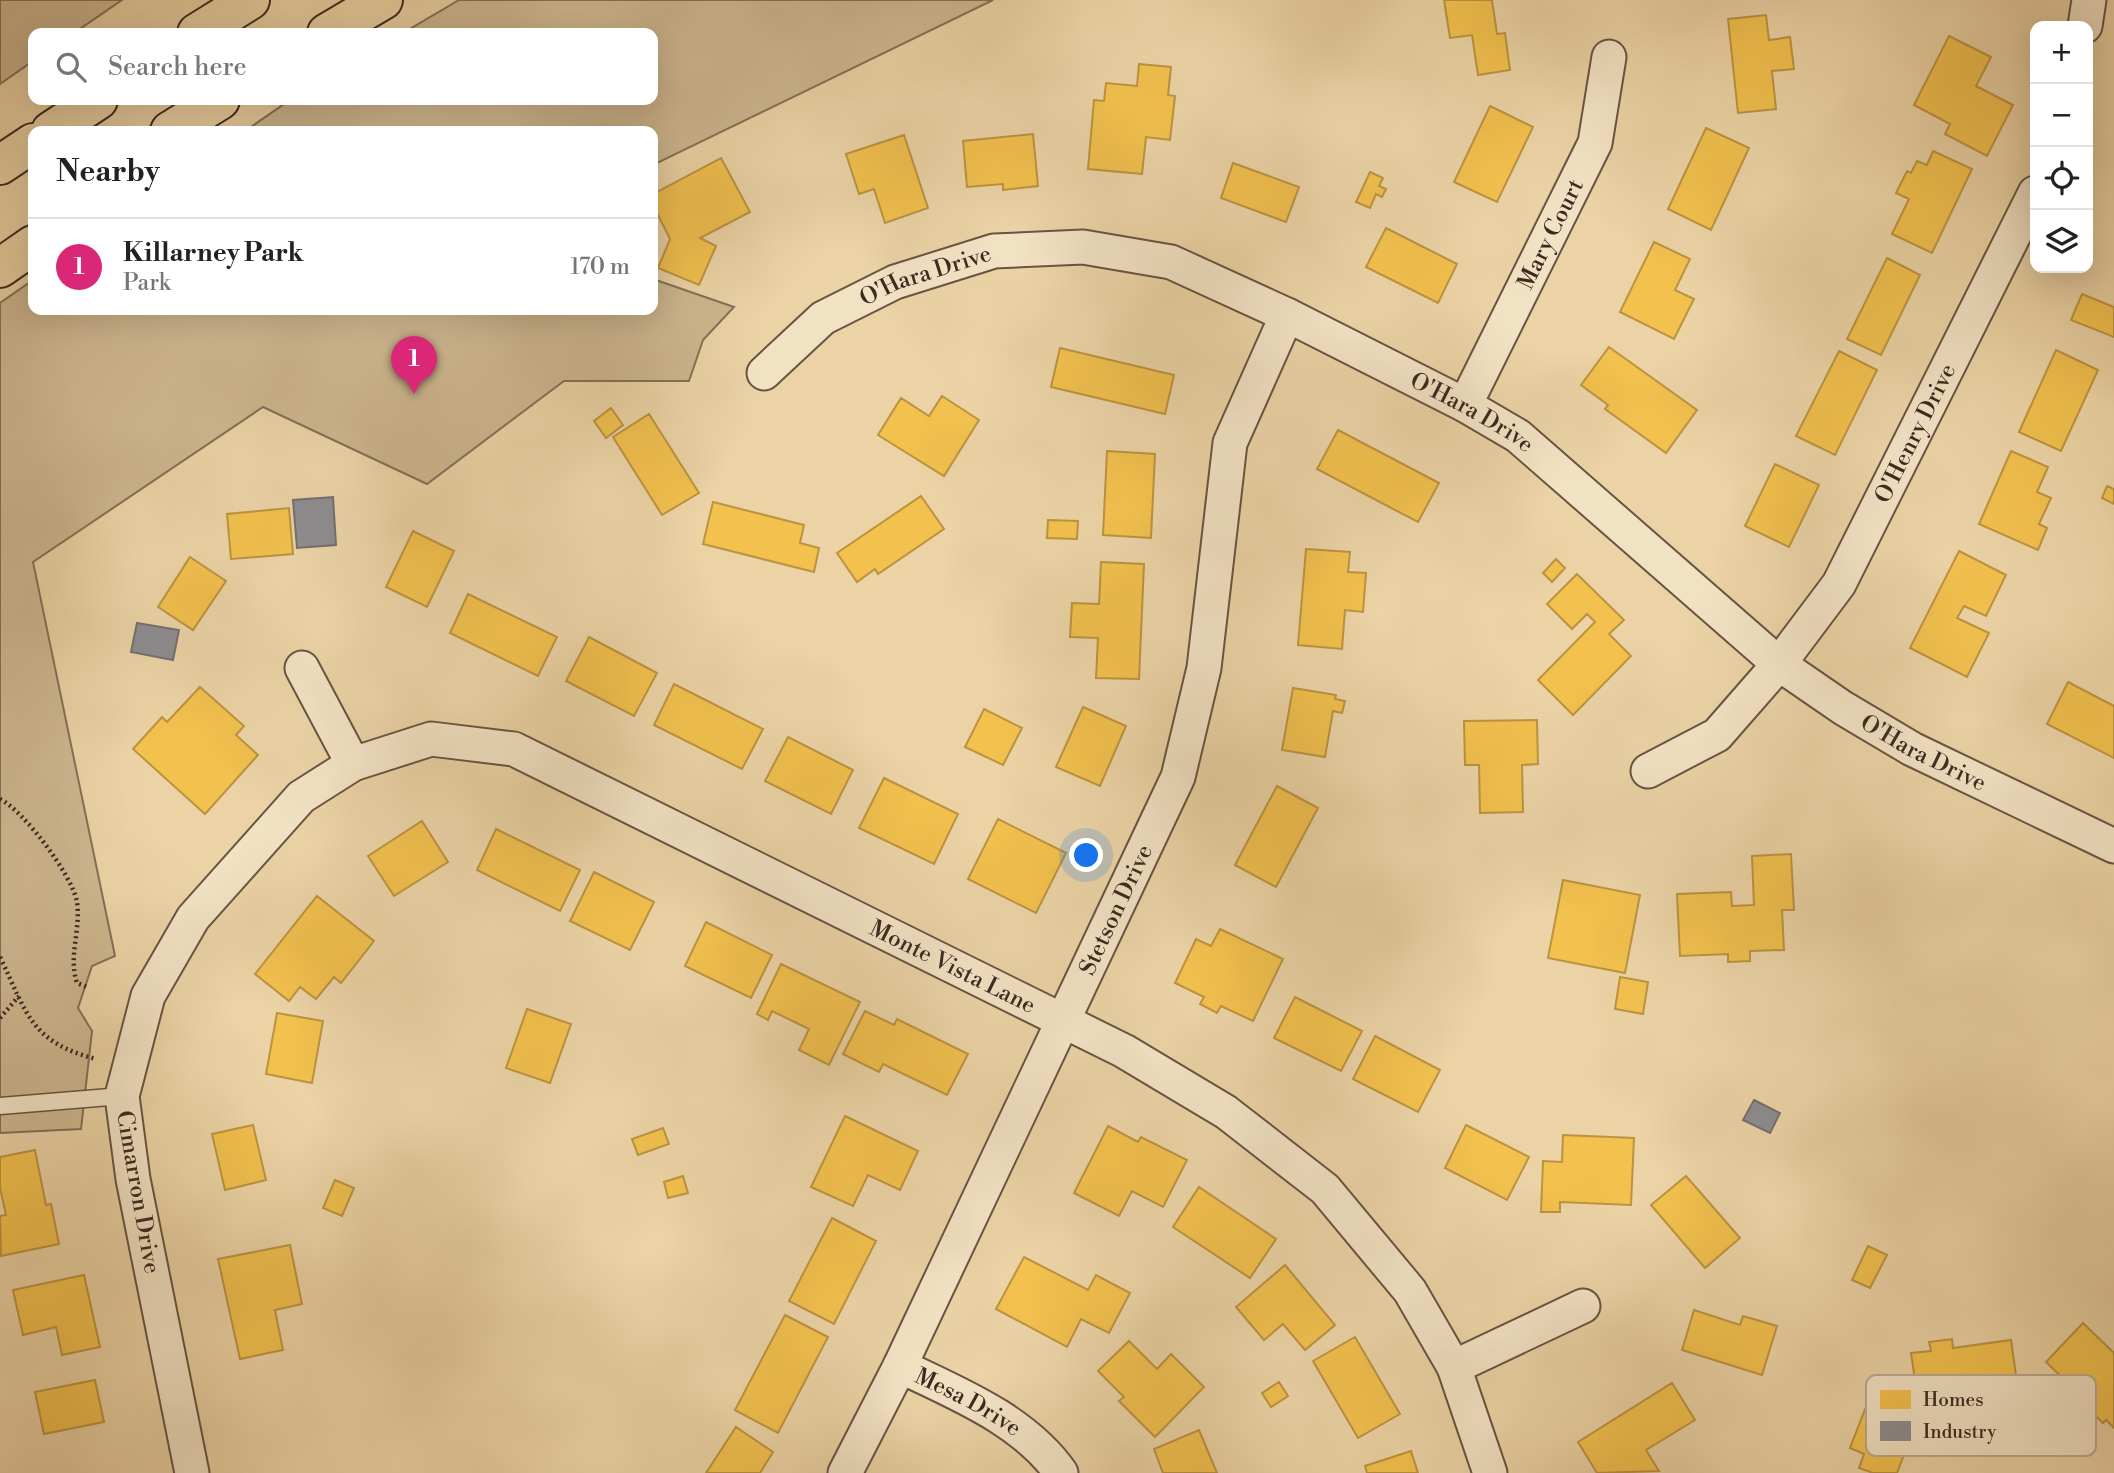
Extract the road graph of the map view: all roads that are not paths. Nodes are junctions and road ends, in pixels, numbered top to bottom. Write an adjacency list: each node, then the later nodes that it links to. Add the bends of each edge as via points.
1 (250, 0): 5 (highway)
2 (383, 0): 6 (highway)
3 (2089, 0): 4 (street)
4 (2086, 21)
5 (205, 28)
6 (336, 28)
7 (1609, 57): 23 (street, Mary Court, via 1595,143)
8 (90, 105): 11 (highway)
9 (212, 105): 12 (highway)
10 (229, 105): 13 (highway)
11 (59, 126)
12 (178, 126)
13 (199, 126)
14 (28, 146): 15 (highway)
15 (0, 166)
16 (2030, 203): 24 (street, O'Henry Drive, via 1839,584)
17 (28, 219): 18 (highway)
18 (0, 237)
19 (28, 248): 20 (highway)
20 (0, 268)
21 (1287, 315): 22 (street, O'Hara Drive, via 1171,262 1083,247 994,251 895,282 823,318); 23 (street, O'Hara Drive); 30 (street, Stetson Drive, via 1230,443 1203,668 1178,777)
22 (764, 373)
23 (1465, 405): 24 (street, O'Hara Drive, via 1518,436)
24 (1779, 664): 27 (street, O'Henry Drive, via 1717,735); 29 (street, O'Hara Drive, via 1913,749)
25 (302, 668): 26 (street)
26 (353, 764): 28 (street, Monte Vista Lane); 30 (street, Monte Vista Lane, via 431,738 514,749)
27 (1648, 771)
28 (301, 797): 31 (street, Cimarron Drive, via 193,918 148,996)
29 (2114, 846)
30 (1062, 1020): 34 (street, Stetson Drive); 35 (street, Monte Vista Lane, via 1226,1112 1325,1189 1410,1292)
31 (122, 1096): 32 (lane); 36 (street, Cimarron Drive, via 133,1179)
32 (0, 1106)
33 (1583, 1306): 35 (street)
34 (900, 1366): 37 (street, Stetson Drive); 38 (street, Mesa Drive, via 972,1401 1034,1442)
35 (1454, 1367): 39 (street, Monte Vista Lane)
36 (192, 1473)
37 (845, 1473)
38 (1061, 1473)
39 (1490, 1473)

